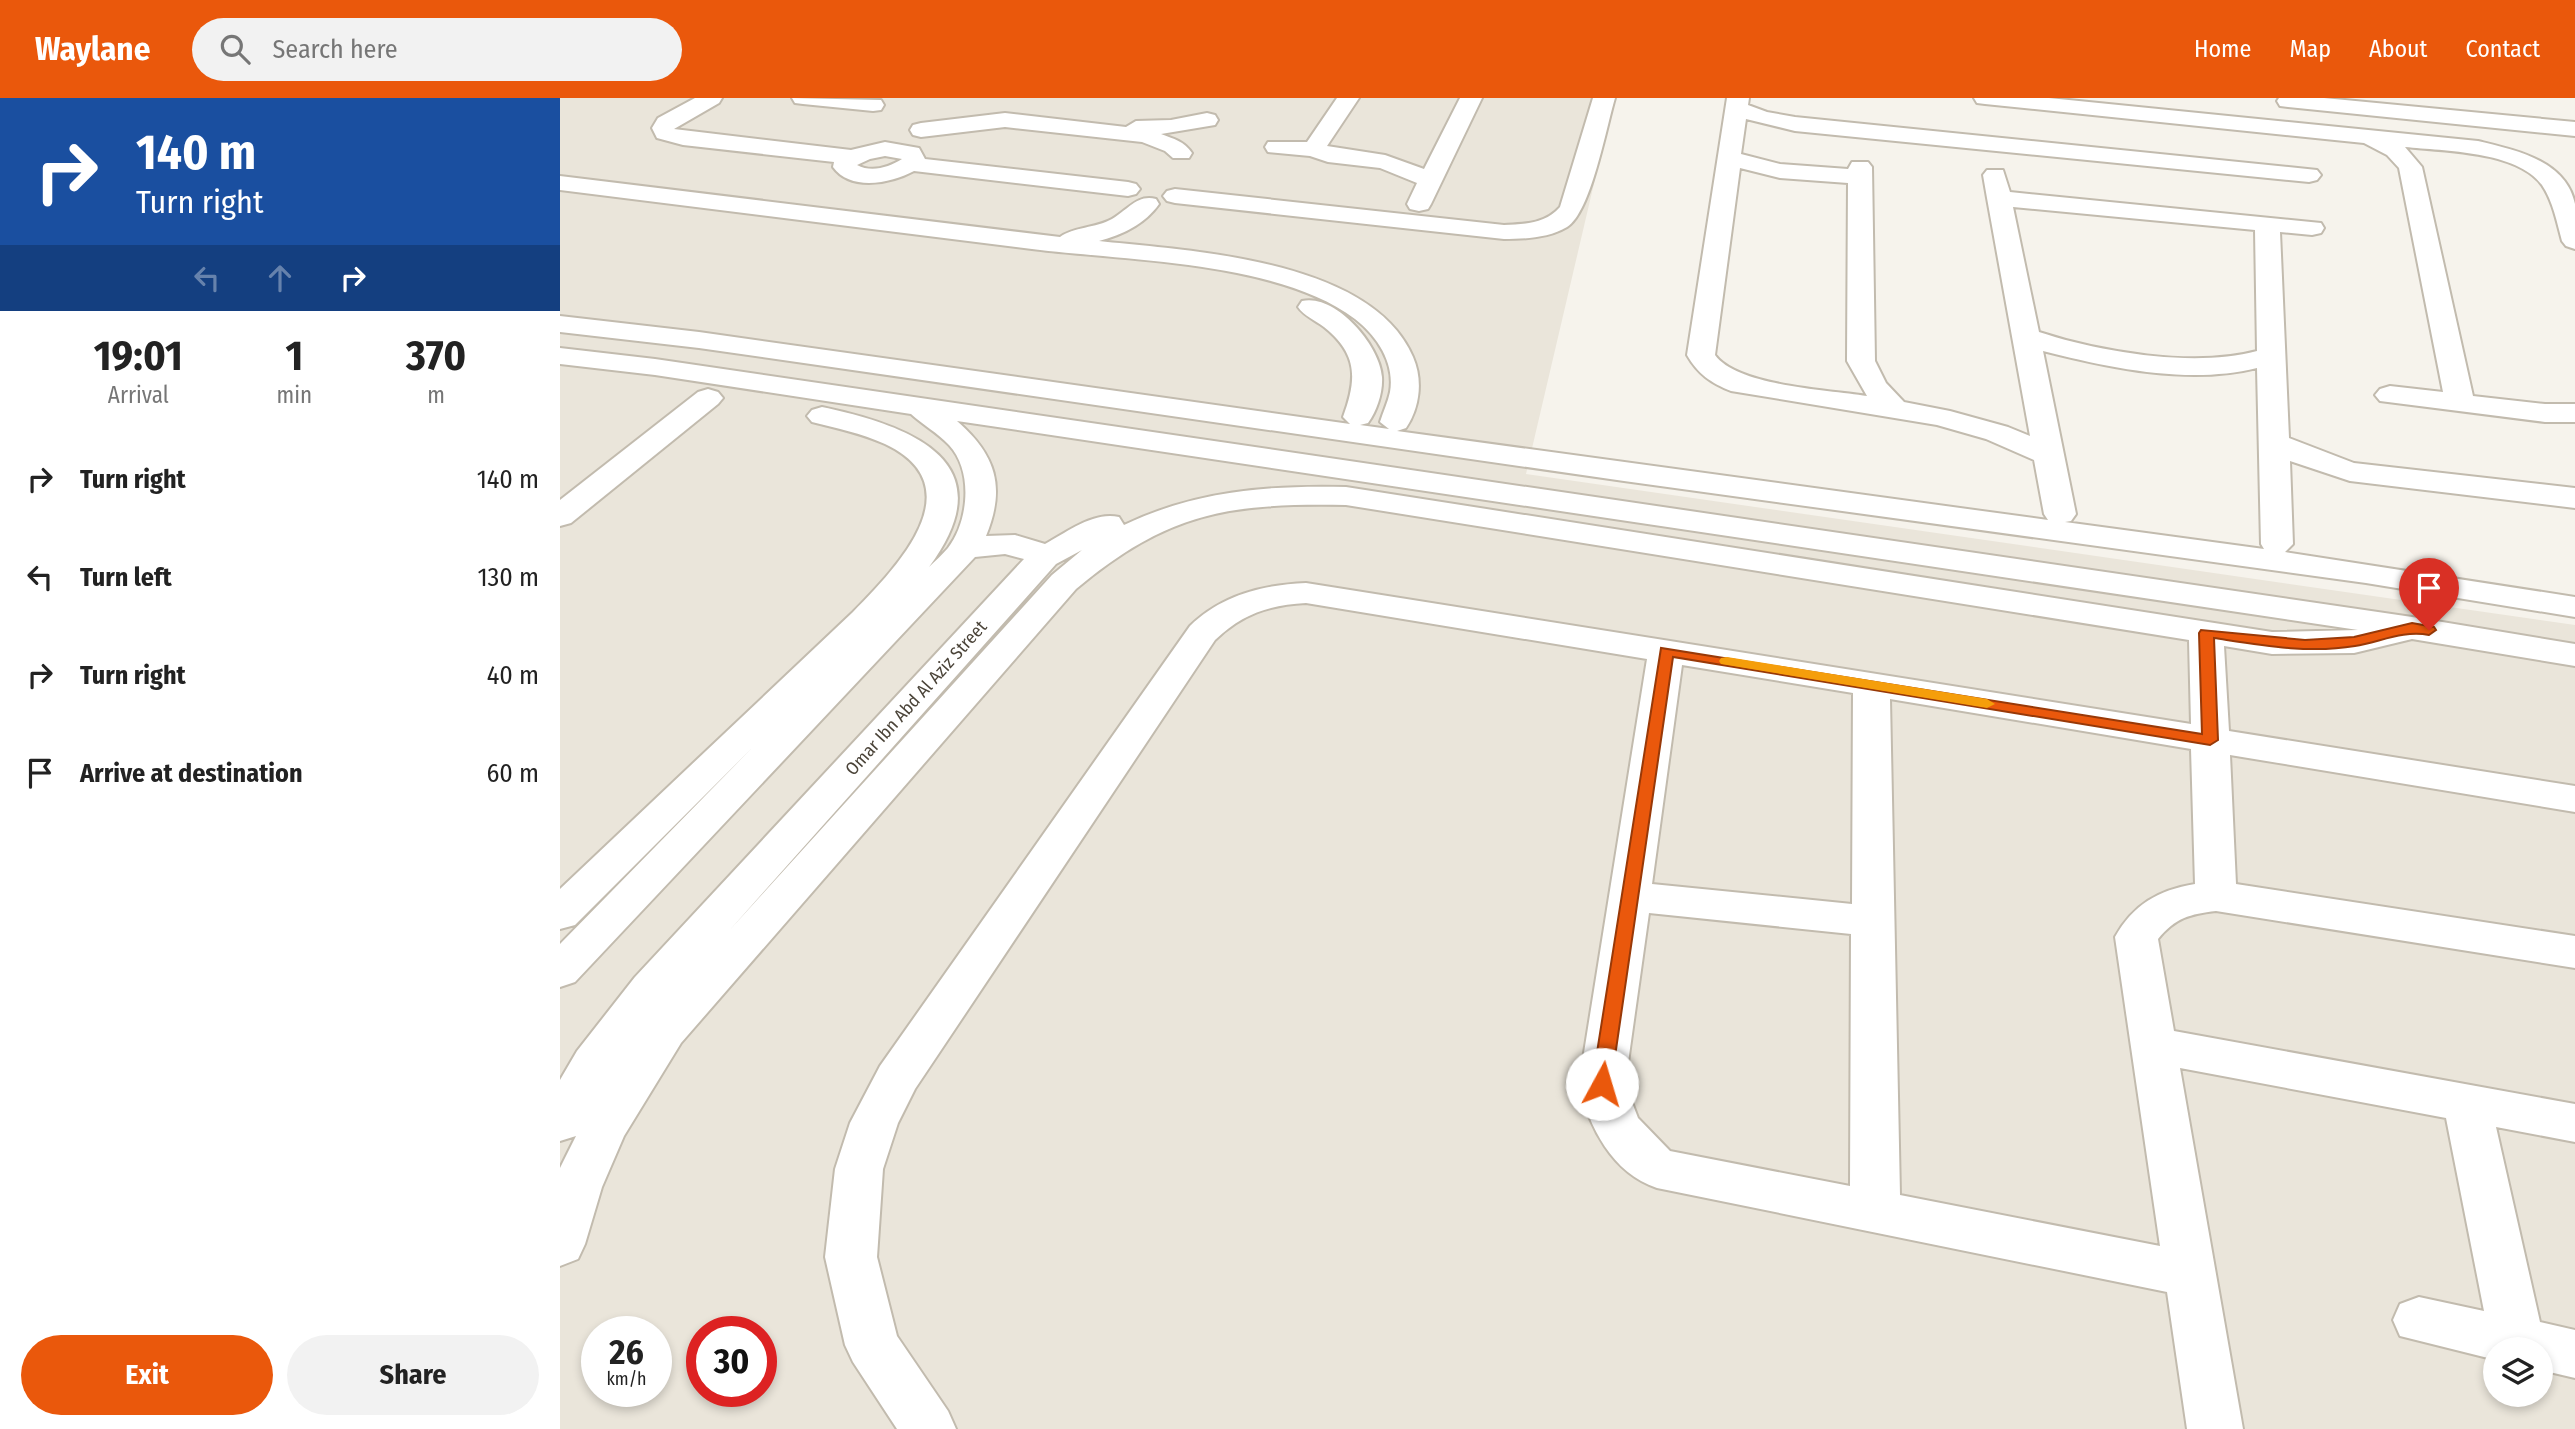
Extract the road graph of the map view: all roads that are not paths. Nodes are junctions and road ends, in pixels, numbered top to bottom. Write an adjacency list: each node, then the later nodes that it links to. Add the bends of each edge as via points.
1 (734, 98): 12 (street)
2 (803, 98): 9 (street)
3 (1223, 98): 17 (street)
4 (1348, 98): 27 (street)
5 (1471, 98): 29 (street)
6 (1604, 98): 41 (street, via 1572,208 1558,223 1504,232)
7 (1985, 98): 18 (street)
8 (2376, 98): 15 (street)
9 (832, 99): 13 (street)
10 (2268, 99): 20 (street)
11 (966, 100): 16 (street, via 982,110); 21 (street)
12 (705, 101): 33 (street, via 666,123 665,133)
13 (873, 105)
14 (1047, 105): 16 (street)
15 (2575, 116)
16 (1028, 118): 17 (street, via 1130,128)
17 (1206, 120): 28 (street)
18 (2234, 122): 19 (street); 31 (street, via 2254,135)
19 (2301, 129): 22 (street); 31 (street, via 2279,137)
20 (2575, 129)
21 (921, 130): 26 (street); 28 (street, via 1005,120 1146,136)
22 (2365, 135): 24 (street); 34 (street, via 2395,150)
23 (1732, 136): 31 (street, via 1760,127 1795,124); 53 (street, via 1799,173 1860,172); 59 (street, via 1701,355 1714,372 1741,385)
24 (2455, 144): 34 (street, via 2421,152); 44 (street, via 2519,160 2545,174 2553,182)
25 (1276, 146): 27 (street)
26 (892, 149): 32 (street, via 914,155); 33 (street, via 870,151)
27 (1315, 149): 30 (street)
28 (1181, 153): 39 (street)
29 (1444, 153): 30 (street); 36 (street)
30 (1366, 159): 36 (street, via 1402,167)
31 (2266, 159): 35 (street)
32 (911, 164): 33 (street, via 892,172); 39 (street)
33 (859, 166): 38 (street)
34 (2410, 167): 62 (street)
35 (2309, 175)
36 (1430, 180): 41 (street)
37 (560, 183): 45 (street)
38 (846, 189)
39 (1151, 192): 41 (street); 45 (street, via 1095,235); 46 (street, via 1131,238)
40 (560, 195): 67 (street, via 1203,275 1272,290 1325,314 1350,336 1364,360 1368,388)
41 (1410, 222)
42 (2267, 223): 43 (street); 50 (street, via 1997,186); 52 (street)
43 (2312, 228)
44 (2575, 242)
45 (1051, 243): 46 (street)
46 (1140, 254): 69 (street, via 1268,273 1315,287 1354,306 1383,330 1401,358 1405,389)
47 (560, 305): 60 (street, via 726,326)
48 (560, 324): 49 (street)
49 (596, 329): 51 (street); 54 (street, via 602,332 598,343)
50 (2026, 337): 52 (street, via 2079,353 2182,363 2235,365); 61 (street)
51 (699, 340): 55 (street, via 659,349 651,356); 60 (street)
52 (2271, 356): 58 (street)
53 (1861, 361): 59 (street, via 1841,381); 64 (street, via 1873,386)
54 (562, 363): 55 (street); 57 (street)
55 (655, 367): 63 (street)
56 (2390, 395): 62 (street)
57 (692, 396): 76 (street); 80 (street); 88 (street, via 870,427 913,448 929,462 943,495 941,514)
58 (2273, 396): 61 (street, via 2225,377 2106,367 2053,375); 71 (street)
59 (1811, 397): 64 (street)
60 (1178, 400): 67 (street); 73 (street)
61 (2024, 400): 68 (street, via 1968,416); 72 (street)
62 (2460, 404): 65 (street)
63 (920, 408): 75 (street); 83 (street, via 966,444 978,467 983,493 978,521)
64 (1896, 411): 68 (street)
65 (2545, 413): 66 (street); 70 (street)
66 (2575, 413)
67 (1358, 417): 69 (street)
68 (1940, 417): 72 (street, via 1997,433)
69 (1395, 422): 73 (street)
70 (2575, 422)
71 (2274, 443): 74 (street); 77 (street)
72 (2049, 455): 79 (street)
73 (1627, 464): 79 (street); 85 (street)
74 (2350, 471): 77 (street); 78 (street)
75 (1394, 476): 81 (street); 84 (street, Omar Ibn Abd Al Aziz Street, via 1289,477 1184,497 1087,533)
76 (560, 486)
77 (2275, 489): 82 (street)
78 (2575, 498)
79 (2060, 514): 82 (street)
80 (560, 516)
81 (1587, 519): 89 (street, via 1346,496 1239,498 1185,510 1136,529 1094,554); 90 (street); 91 (street)
82 (2277, 544): 85 (street, via 2314,552)
83 (964, 550): 84 (street, via 1001,543 1027,547); 88 (street)
84 (1044, 557): 87 (street, Omar Ibn Abd Al Aziz Street)
85 (2366, 573): 86 (street)
86 (2575, 607)
87 (987, 620): 89 (street); 107 (street, Omar Ibn Abd Al Aziz Street, via 651,989 593,1064)
88 (877, 625): 96 (street); 97 (street)
89 (1026, 627): 110 (street, via 665,1031 600,1136)
90 (2412, 628): 91 (street, via 2354,642 2305,644); 93 (street)
91 (2206, 633): 95 (street)
92 (1667, 652): 94 (street); 99 (street); 117 (street, via 1306,593 1261,597 1215,618 896,1079 874,1123 859,1169 851,1257 872,1345)
93 (2575, 655)
94 (1871, 685): 95 (street); 102 (street)
95 (2210, 740): 98 (street); 100 (street)
96 (685, 789): 97 (street); 101 (street)
97 (729, 797): 104 (street)
98 (2575, 799)
99 (1629, 896): 102 (street); 109 (street, via 1602,1084 1609,1115 1628,1144 1657,1168)
100 (2216, 896): 103 (street); 105 (street, via 2180,901 2152,915 2136,937)
101 (560, 914)
102 (1873, 921): 109 (street)
103 (2575, 952)
104 (560, 971)
105 (2153, 1045): 106 (street); 111 (street)
106 (2467, 1103): 108 (street); 114 (street)
107 (560, 1122)
108 (2575, 1123)
109 (1875, 1211): 111 (street)
110 (560, 1244)
111 (2190, 1274): 118 (street)
112 (2419, 1320): 113 (street)
113 (2498, 1337)
114 (2516, 1337)
115 (2553, 1349): 116 (street)
116 (2575, 1354)
117 (928, 1429)
118 (2215, 1429)

